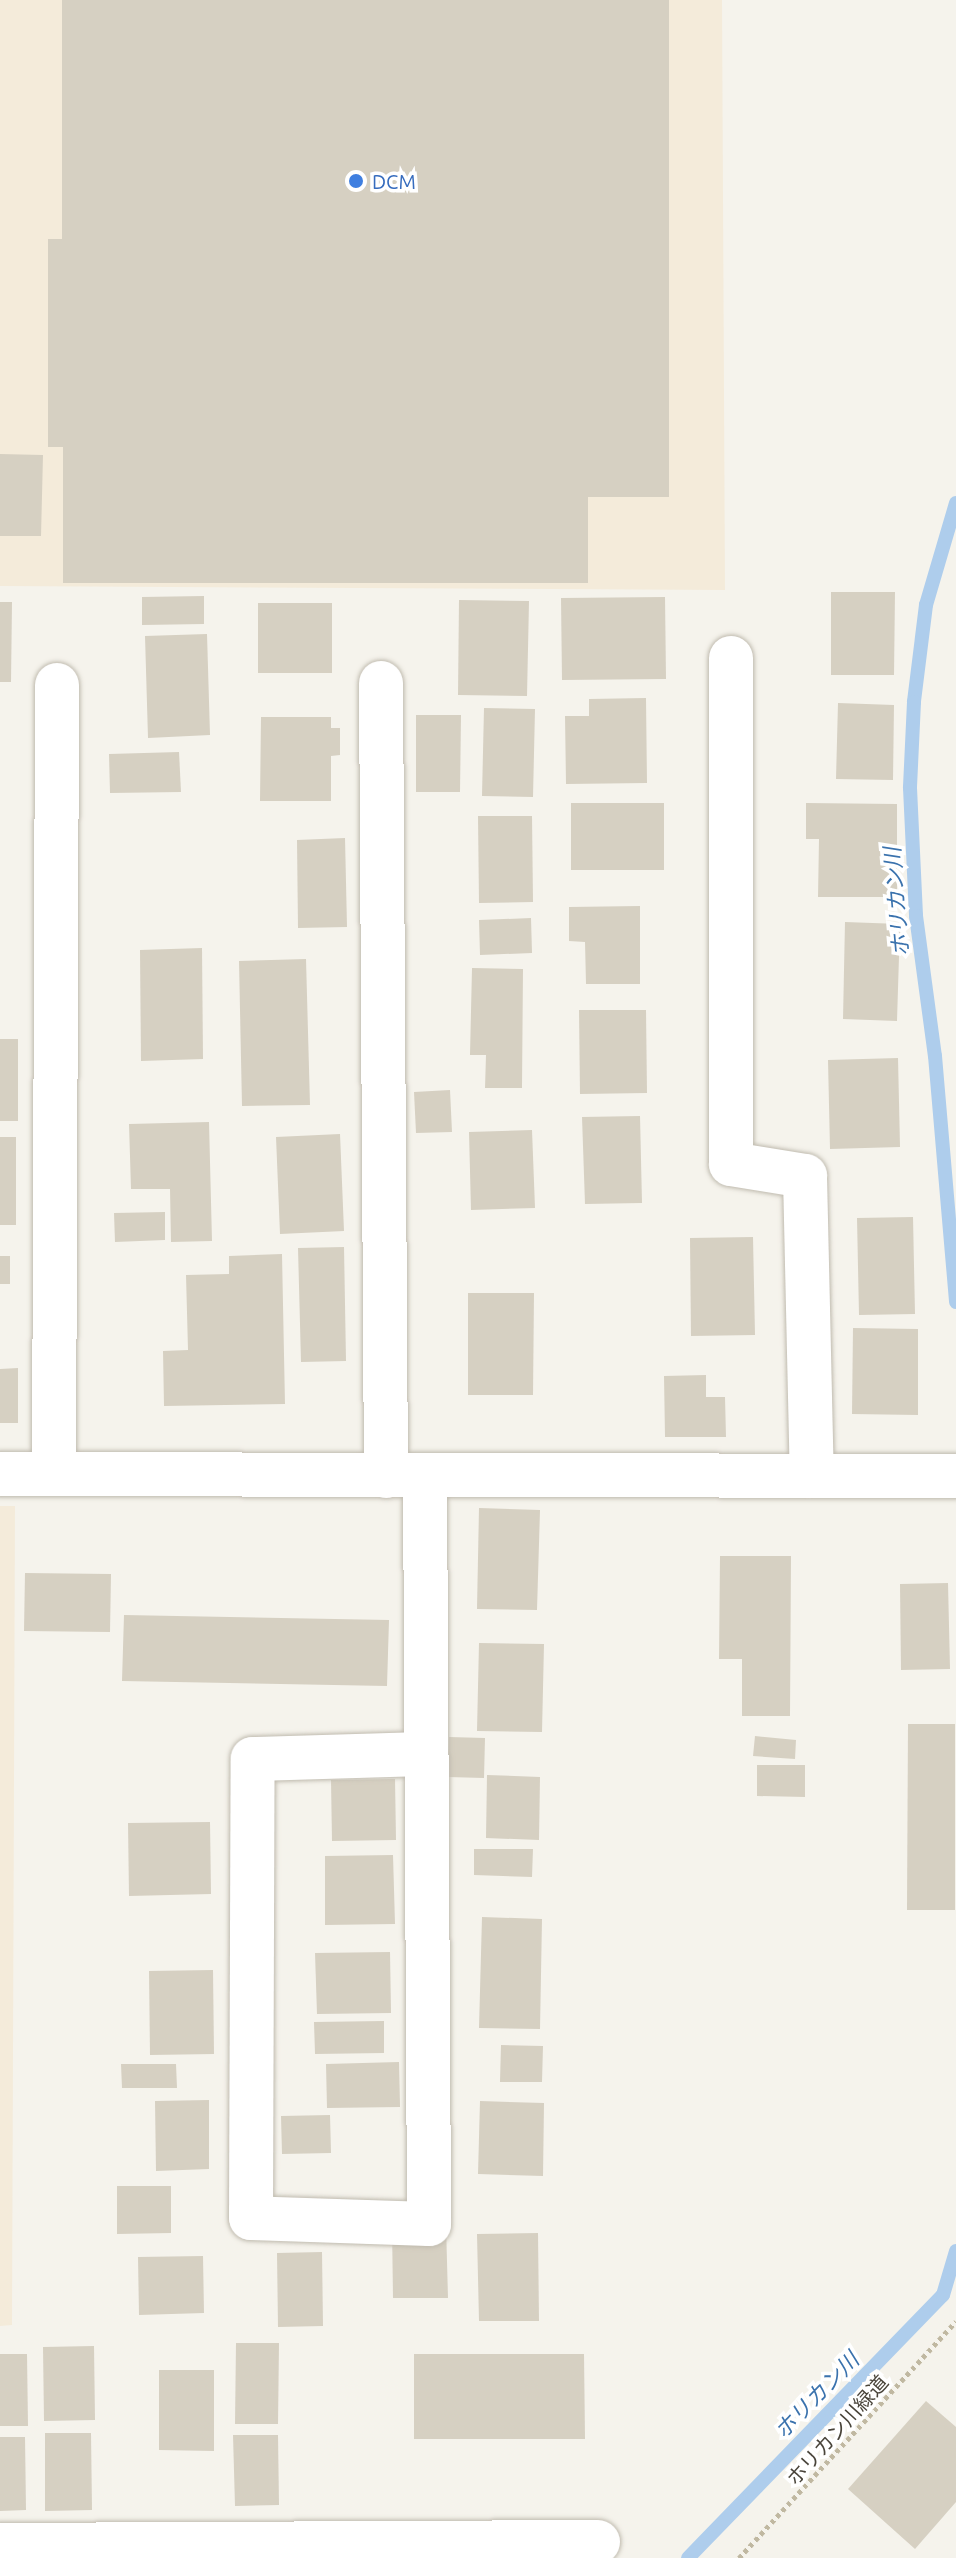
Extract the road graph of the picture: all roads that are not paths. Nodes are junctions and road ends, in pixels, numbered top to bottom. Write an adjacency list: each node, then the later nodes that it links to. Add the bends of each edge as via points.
1 (731, 658): 7 (street, via 731,1164 805,1176)
2 (381, 683): 6 (street)
3 (57, 685): 5 (street)
4 (0, 1474): 5 (street)
5 (54, 1474): 6 (street)
6 (405, 1476): 7 (street); 9 (street)
7 (812, 1476): 8 (street)
8 (956, 1476)
9 (426, 1754): 9 (street, via 429,2224 251,2218 253,1759)
10 (598, 2542): 11 (street)
11 (0, 2545)

